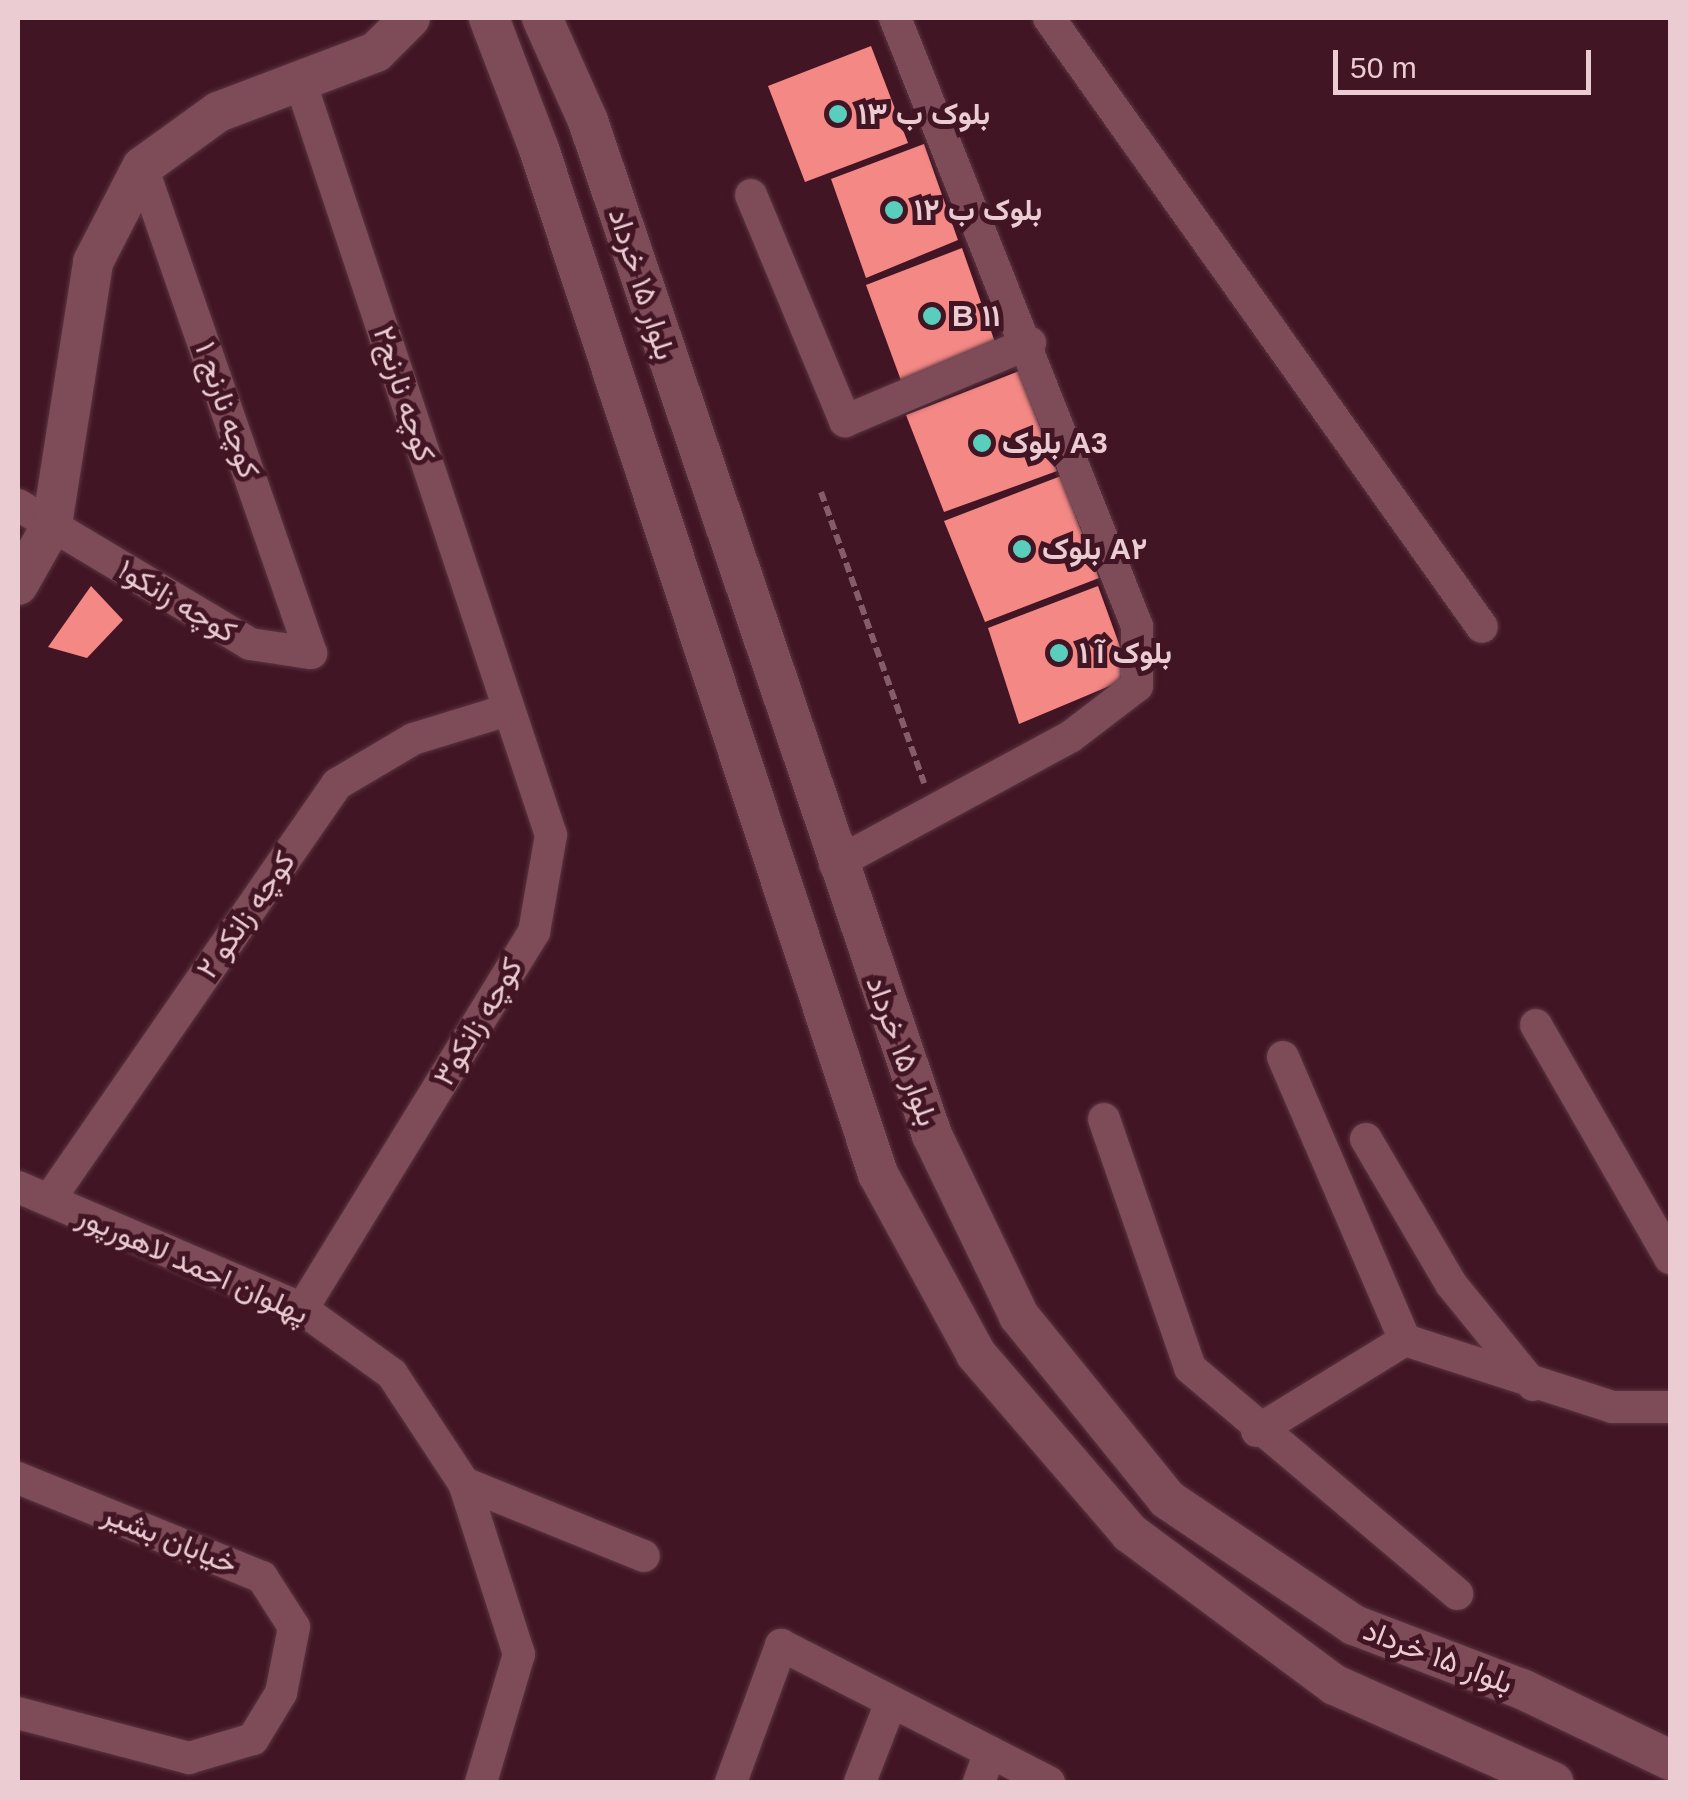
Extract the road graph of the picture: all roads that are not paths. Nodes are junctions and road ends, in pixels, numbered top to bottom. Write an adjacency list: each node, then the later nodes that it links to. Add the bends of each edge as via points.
1 (410, 18): 6 (street, via 376,52)
2 (489, 18): 41 (street, بلوار ۱۵ خرداد, via 878,1174 976,1354 1146,1545 1335,1685)
3 (542, 18): 16 (street, بلوار ۱۵ خرداد, via 588,121)
4 (895, 18): 9 (street)
5 (1049, 18): 13 (street)
6 (299, 78): 7 (street, via 218,112); 15 (street, کوچه نارنج۲)
7 (142, 167): 11 (street, via 93,262); 14 (street, کوچه نارنج ۱)
8 (751, 195): 9 (street, via 845,421)
9 (1030, 344): 16 (street, via 1138,626 1137,686 1070,737)
10 (18, 506): 11 (street, کوچه زانکو۱)
11 (52, 525): 12 (street); 14 (street, کوچه زانکو۱, via 250,644)
12 (18, 585)
13 (1482, 627)
14 (311, 653)
15 (508, 710): 22 (street, کوچه زانکو ۲, via 414,739 337,784); 24 (street, کوچه زانکو۳, via 551,836 534,932)
16 (835, 864): 35 (street, بلوار ۱۵ خرداد, via 932,1135 1019,1316 1168,1499 1354,1625 1522,1690)
17 (1536, 1025): 23 (street)
18 (1283, 1057): 25 (street)
19 (1104, 1119): 28 (street, via 1190,1368)
20 (1366, 1139): 26 (street, via 1451,1284)
21 (18, 1187): 22 (street, پهلوان احمد لاهورپور)
22 (49, 1200): 24 (street, پهلوان احمد لاهورپور)
23 (1670, 1258)
24 (302, 1310): 30 (street, پهلوان احمد لاهورپور, via 392,1374)
25 (1405, 1340): 26 (street); 28 (street)
26 (1534, 1386): 27 (street, via 1612,1407)
27 (1670, 1406)
28 (1257, 1430): 32 (street)
29 (18, 1478): 34 (street, خیابان بشیر, via 262,1577 294,1627 282,1693 254,1738 189,1758)
30 (464, 1483): 31 (street); 37 (street, پهلوان احمد لاهورپور, via 518,1654)
31 (644, 1556)
32 (1457, 1594)
33 (891, 1702): 36 (street); 38 (street, via 781,1645); 39 (street)
34 (18, 1714)
35 (1670, 1760)
36 (985, 1767): 40 (street)
37 (481, 1782)
38 (731, 1782)
39 (860, 1782)
40 (1049, 1782)
41 (1553, 1782)

